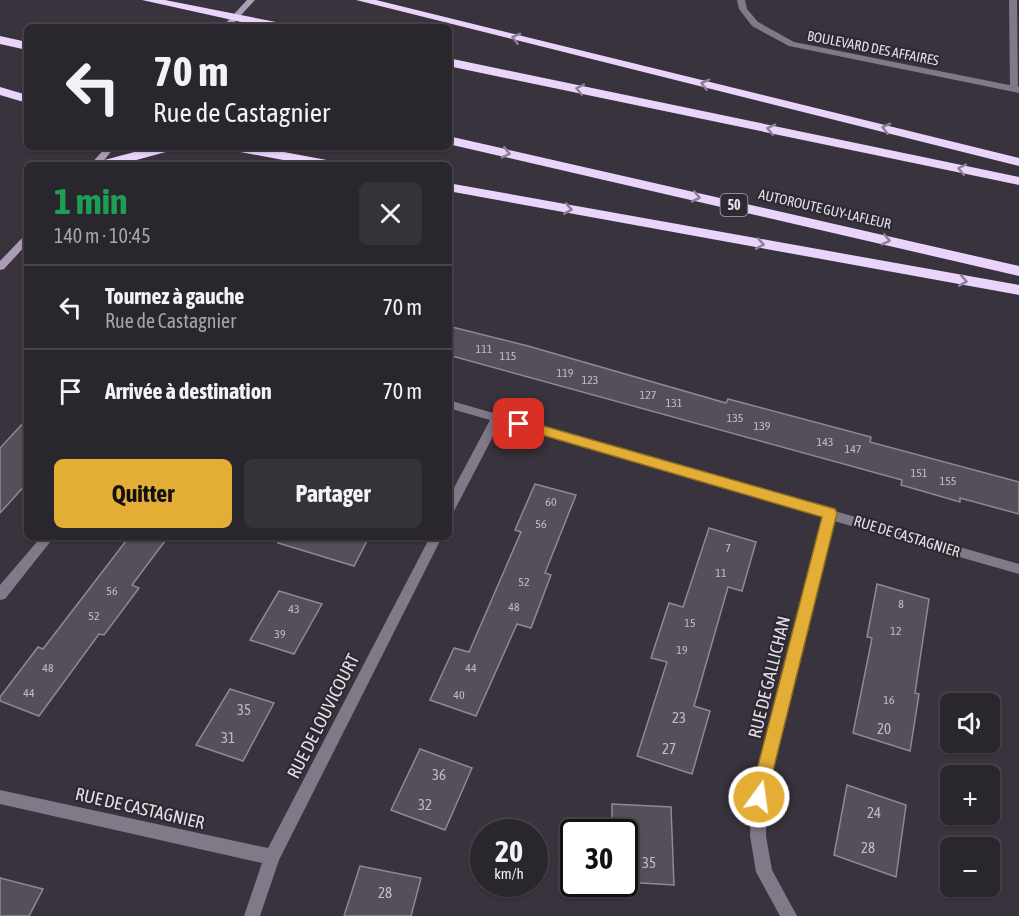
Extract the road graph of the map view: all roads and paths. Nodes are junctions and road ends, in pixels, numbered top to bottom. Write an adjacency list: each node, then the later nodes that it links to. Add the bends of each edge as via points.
1 (148, 0): 7 (highway)
2 (252, 0): 6 (main road)
3 (362, 0): 21 (highway, one-way to 3)
4 (741, 0): 11 (street, BOULEVARD DES AFFAIRES, via 746,14 760,28 802,48)
5 (1013, 0): 11 (street)
6 (229, 24)
7 (266, 24)
8 (0, 40): 9 (highway)
9 (24, 45)
10 (452, 63): 22 (highway, one-way to 10)
11 (1016, 89)
12 (0, 91): 13 (highway)
13 (24, 98)
14 (452, 142): 26 (highway, AUTOROUTE GUY-LAFLEUR / 50, one-way to 26)
15 (108, 150): 18 (main road)
16 (157, 150): 19 (highway)
17 (250, 150): 20 (highway)
18 (98, 162)
19 (113, 162)
20 (316, 162)
21 (1019, 162)
22 (1019, 181)
23 (452, 188): 27 (highway, one-way to 27)
24 (24, 241): 25 (main road)
25 (0, 267)
26 (1019, 271)
27 (1019, 290)
28 (452, 405): 29 (street, RUE DE CASTAGNIER)
29 (497, 417): 30 (street); 31 (street, RUE DE CASTAGNIER)
30 (452, 504)
31 (830, 513): 34 (street, RUE DE CASTAGNIER); 39 (street, RUE DE GALLICHAN, via 759,797 758,836 764,872)
32 (46, 540): 35 (street)
33 (434, 540): 37 (street, RUE DE LOUVICOURT)
34 (1019, 569)
35 (0, 595)
36 (0, 796): 37 (street, RUE DE CASTAGNIER)
37 (272, 857): 38 (street, RUE DE LOUVICOURT)
38 (252, 916)
39 (789, 916)

